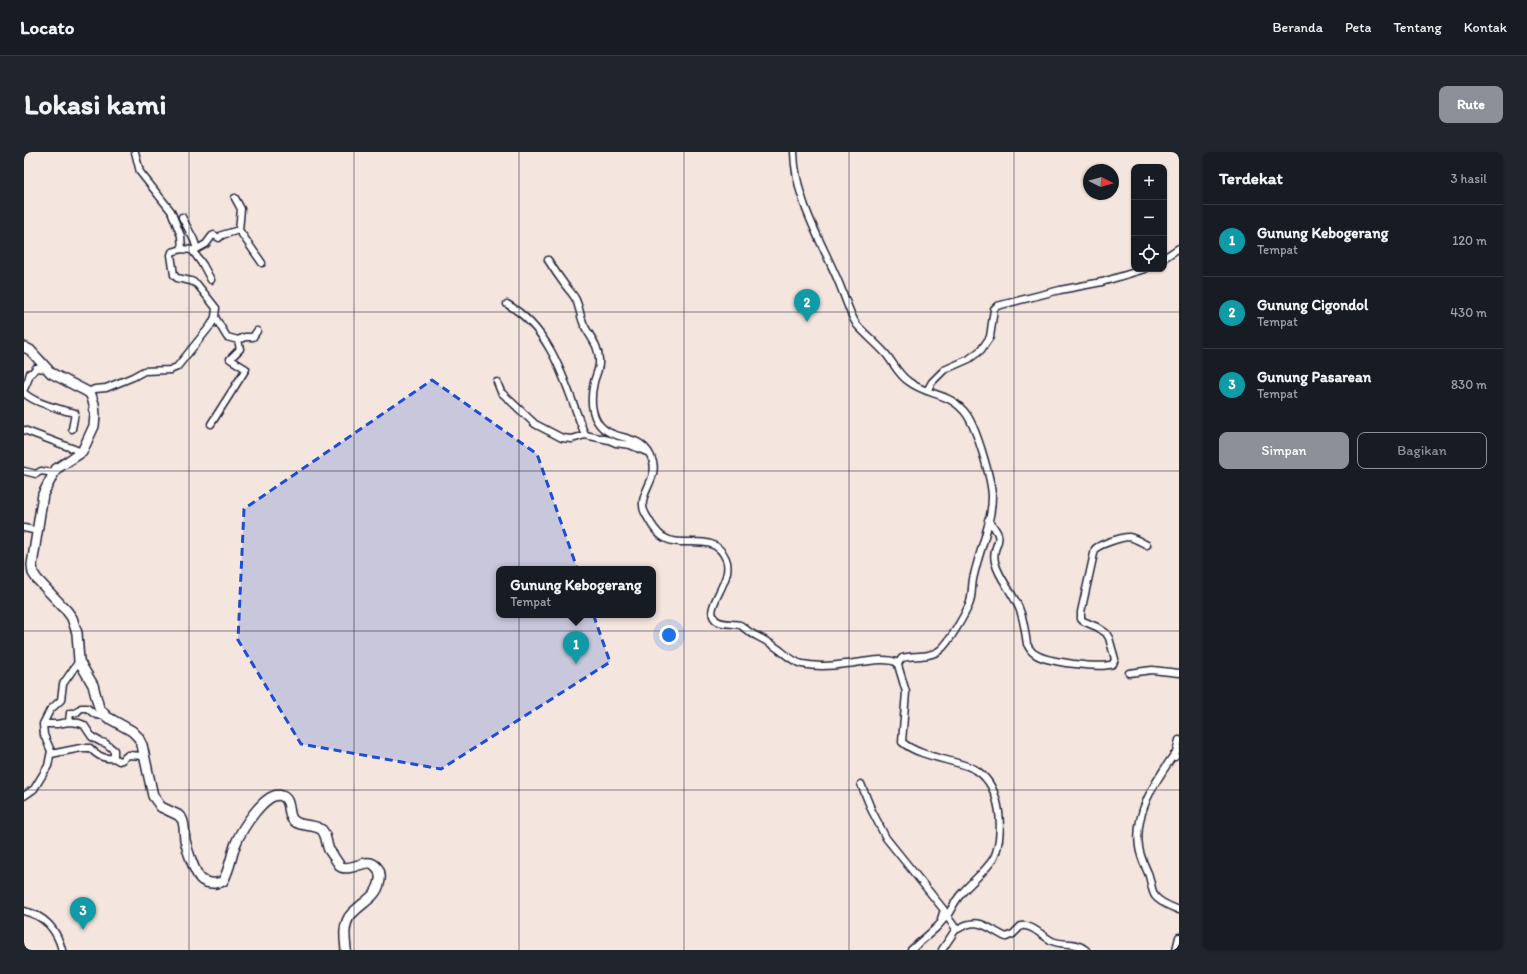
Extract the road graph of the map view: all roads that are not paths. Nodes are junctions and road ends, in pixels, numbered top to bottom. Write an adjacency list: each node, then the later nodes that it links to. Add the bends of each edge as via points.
1 (135, 152): 7 (street, via 140,172 171,211 181,236)
2 (793, 153): 22 (street, via 806,213 854,320 906,380)
3 (235, 198): 5 (street, via 241,210)
4 (182, 217): 8 (street, via 194,240)
5 (239, 230): 8 (street, via 219,238 214,235 206,244); 11 (street)
6 (1179, 248): 9 (street)
7 (182, 249): 8 (street); 15 (street, via 172,252 171,255 174,275 197,284 216,308)
8 (195, 250): 13 (street)
9 (1167, 256)
10 (548, 260): 30 (street, via 575,297 583,322 598,348 599,365 591,396 597,422 615,436 639,442)
11 (262, 263)
12 (1135, 272): 22 (street, via 997,306 994,309 990,337 981,350 969,359 944,370)
13 (211, 280)
14 (507, 304): 28 (street, via 528,319 553,353)
15 (215, 317): 17 (street, via 227,337); 23 (street, via 177,367 170,370 144,371 106,388)
16 (257, 331): 17 (street, via 253,337)
17 (238, 340): 25 (street, via 240,349 230,359 246,369)
18 (24, 347): 19 (street)
19 (47, 369): 21 (street, via 36,368 30,373); 23 (street, via 50,374)
20 (497, 382): 28 (street, via 501,392 535,424 562,438 572,439)
21 (24, 388)
22 (927, 391): 33 (street, via 945,396 954,402 971,422 986,465 991,489)
23 (88, 392): 29 (street, via 93,400 95,420)
24 (24, 393): 26 (street, via 46,405 75,414)
25 (211, 424)
26 (72, 429)
27 (24, 430): 29 (street)
28 (585, 435): 30 (street, via 630,445)
29 (82, 452): 32 (street)
30 (648, 453): 38 (street, via 654,467 643,506 653,527 668,540 710,544 726,559 726,578 712,608 717,621 742,626 802,664 829,666 888,659)
31 (24, 471): 32 (street, via 36,474 41,470)
32 (54, 473): 35 (street, via 42,498)
33 (988, 520): 36 (street, via 999,534 995,563 1020,608 1029,649 1040,657 1079,665 1108,666 1115,661 1107,635 1094,625 1084,622 1081,617 1095,549 1112,541 1127,538 1139,540); 38 (street, via 973,576 970,603 964,615 938,652 902,658)
34 (24, 528): 35 (street)
35 (38, 531): 37 (street, via 32,560 33,573 72,618 77,633)
36 (1147, 545)
37 (79, 661): 41 (street, via 93,685); 43 (street, via 63,684 60,700 50,710)
38 (898, 663): 53 (street, via 906,692 902,742 919,753 954,761 973,769 992,787 999,808 1000,829 993,860 961,894)
39 (1129, 673): 40 (street, via 1152,670)
40 (1179, 673)
41 (104, 715): 42 (street, via 99,716 87,708 81,708 76,713 70,713); 46 (street, via 135,734 140,740)
42 (69, 722): 43 (street); 48 (street, via 84,725 92,737 105,742 114,750)
43 (43, 724): 45 (street, via 44,736)
44 (1179, 740): 47 (street)
45 (51, 754): 48 (street, via 90,748 102,758); 50 (street, via 39,782)
46 (144, 756): 48 (street, via 128,755 119,761); 58 (street, via 153,796 161,807 182,819 186,845 201,879 207,882 223,881 244,828 258,809 270,797 277,795 283,796 286,800 294,821 322,831 341,867 347,869 369,863 375,865 381,873 380,878 373,894 348,918 345,929)
47 (1176, 757): 51 (street, via 1155,782 1140,821 1138,842 1155,895 1159,900)
48 (114, 758)
49 (861, 784): 55 (street, via 886,838 944,910 942,918)
50 (24, 796)
51 (1179, 910)
52 (24, 911): 57 (street, via 31,912 48,923 59,938)
53 (947, 916): 54 (street); 55 (street)
54 (956, 928): 60 (street); 61 (street, via 982,923 1006,937 1021,926 1026,926 1053,941 1080,945)
55 (933, 930): 59 (street)
56 (1179, 936): 62 (street)
57 (62, 950)
58 (346, 950)
59 (911, 950)
60 (942, 950)
61 (1086, 950)
62 (1176, 950)

